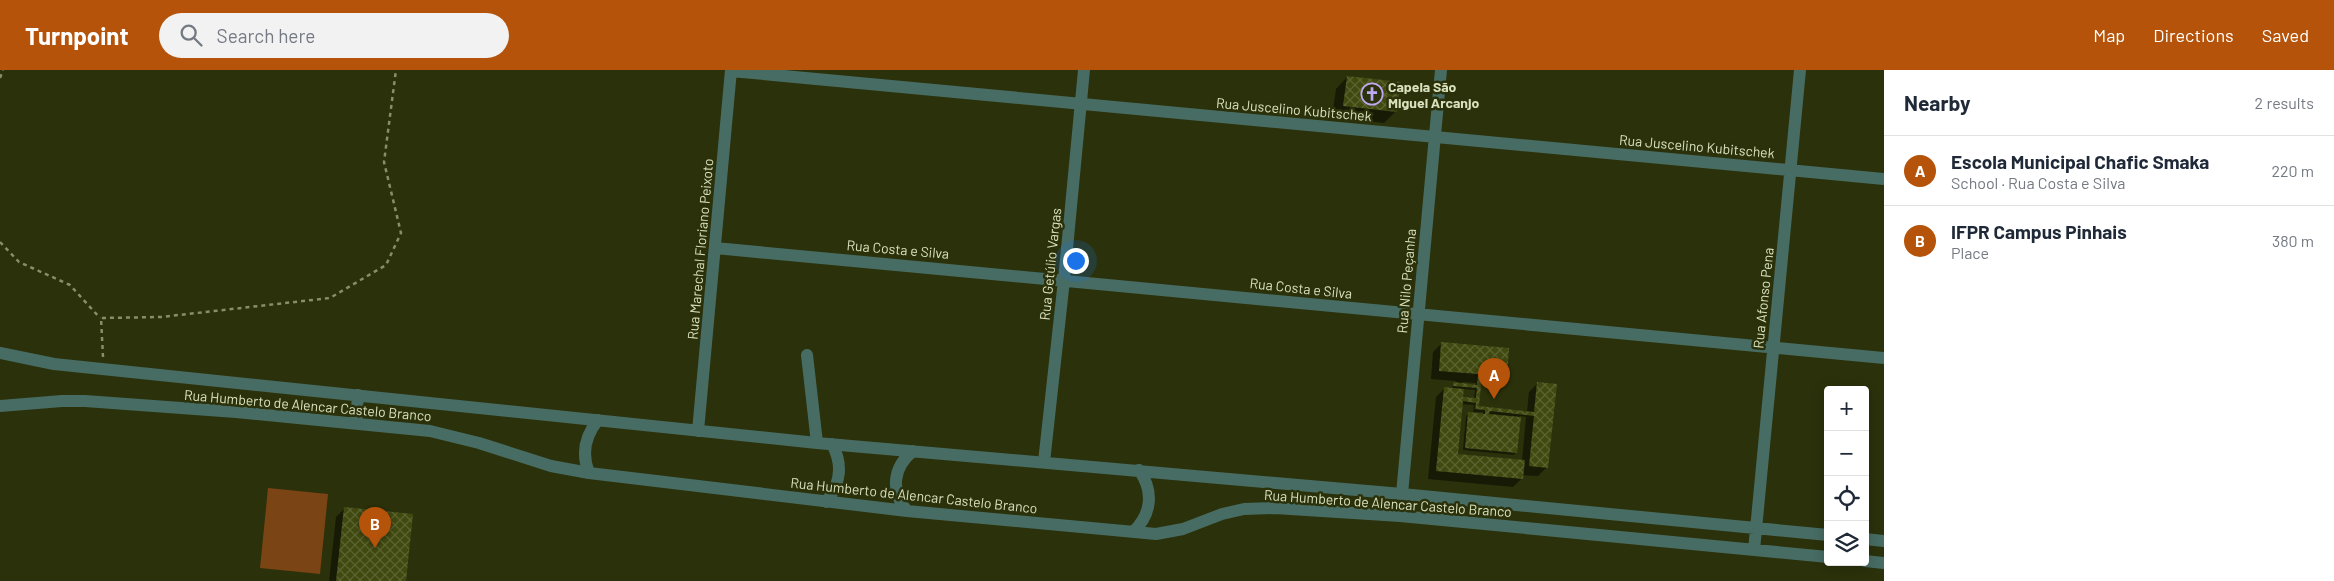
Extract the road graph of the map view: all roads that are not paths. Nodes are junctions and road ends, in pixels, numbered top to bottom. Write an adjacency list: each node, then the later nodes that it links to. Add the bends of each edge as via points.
1 (1084, 70): 5 (street, Rua Getúlio Vargas)
2 (1441, 70): 6 (street, Rua Nilo Peçanha)
3 (1800, 70): 7 (street, Rua Afonso Pena)
4 (731, 71): 5 (street, Rua Juscelino Kubitschek); 9 (street, Rua Marechal Floriano Peixoto)
5 (1081, 104): 6 (street, Rua Juscelino Kubitschek); 10 (street, Rua Getúlio Vargas)
6 (1435, 136): 7 (street, Rua Juscelino Kubitschek); 11 (street, Rua Nilo Peçanha)
7 (1790, 170): 8 (street, Rua Juscelino Kubitschek); 12 (street, Rua Afonso Pena)
8 (1884, 179)
9 (715, 248): 10 (street, Rua Costa e Silva); 20 (street, Rua Marechal Floriano Peixoto)
10 (1064, 280): 11 (street, Rua Costa e Silva); 24 (street, Rua Getúlio Vargas)
11 (1418, 314): 12 (street, Rua Costa e Silva); 27 (street, Rua Nilo Peçanha)
12 (1773, 348): 15 (street, Rua Costa e Silva); 30 (street, Rua Afonso Pena)
13 (0, 353): 16 (street, Rua Humberto de Alencar Castelo Branco, via 54,364)
14 (807, 356): 21 (street)
15 (1884, 358)
16 (358, 395): 18 (street, Rua Humberto de Alencar Castelo Branco); 19 (street)
17 (0, 406): 19 (street, Rua Humberto de Alencar Castelo Branco, via 85,401)
18 (598, 420): 20 (street, Rua Humberto de Alencar Castelo Branco); 26 (street, via 585,444 584,459)
19 (356, 423): 26 (street, Rua Humberto de Alencar Castelo Branco, via 430,431 551,466)
20 (698, 431): 21 (street, Rua Humberto de Alencar Castelo Branco)
21 (817, 442): 22 (street, Rua Humberto de Alencar Castelo Branco)
22 (832, 444): 23 (street, Rua Humberto de Alencar Castelo Branco); 28 (street, via 838,458 839,473)
23 (913, 451): 24 (street, Rua Humberto de Alencar Castelo Branco); 29 (street, via 899,467 895,480 898,497)
24 (1044, 462): 25 (street, Rua Humberto de Alencar Castelo Branco)
25 (1139, 470): 27 (street, Rua Humberto de Alencar Castelo Branco); 31 (street, via 1150,498 1144,520)
26 (589, 473): 28 (street, Rua Humberto de Alencar Castelo Branco)
27 (1402, 494): 30 (street, Rua Humberto de Alencar Castelo Branco)
28 (826, 502): 29 (street, Rua Humberto de Alencar Castelo Branco)
29 (907, 511): 31 (street, Rua Humberto de Alencar Castelo Branco)
30 (1756, 528): 32 (street, Rua Humberto de Alencar Castelo Branco); 35 (street, Rua Afonso Pena)
31 (1133, 532): 35 (street, Rua Humberto de Alencar Castelo Branco, via 1167,533 1222,514 1275,508 1400,516)
32 (1824, 535)
33 (1869, 539): 34 (street)
34 (1884, 541)
35 (1754, 550): 36 (street, Rua Humberto de Alencar Castelo Branco)
36 (1824, 557)
37 (1869, 561): 38 (street)
38 (1884, 563)

